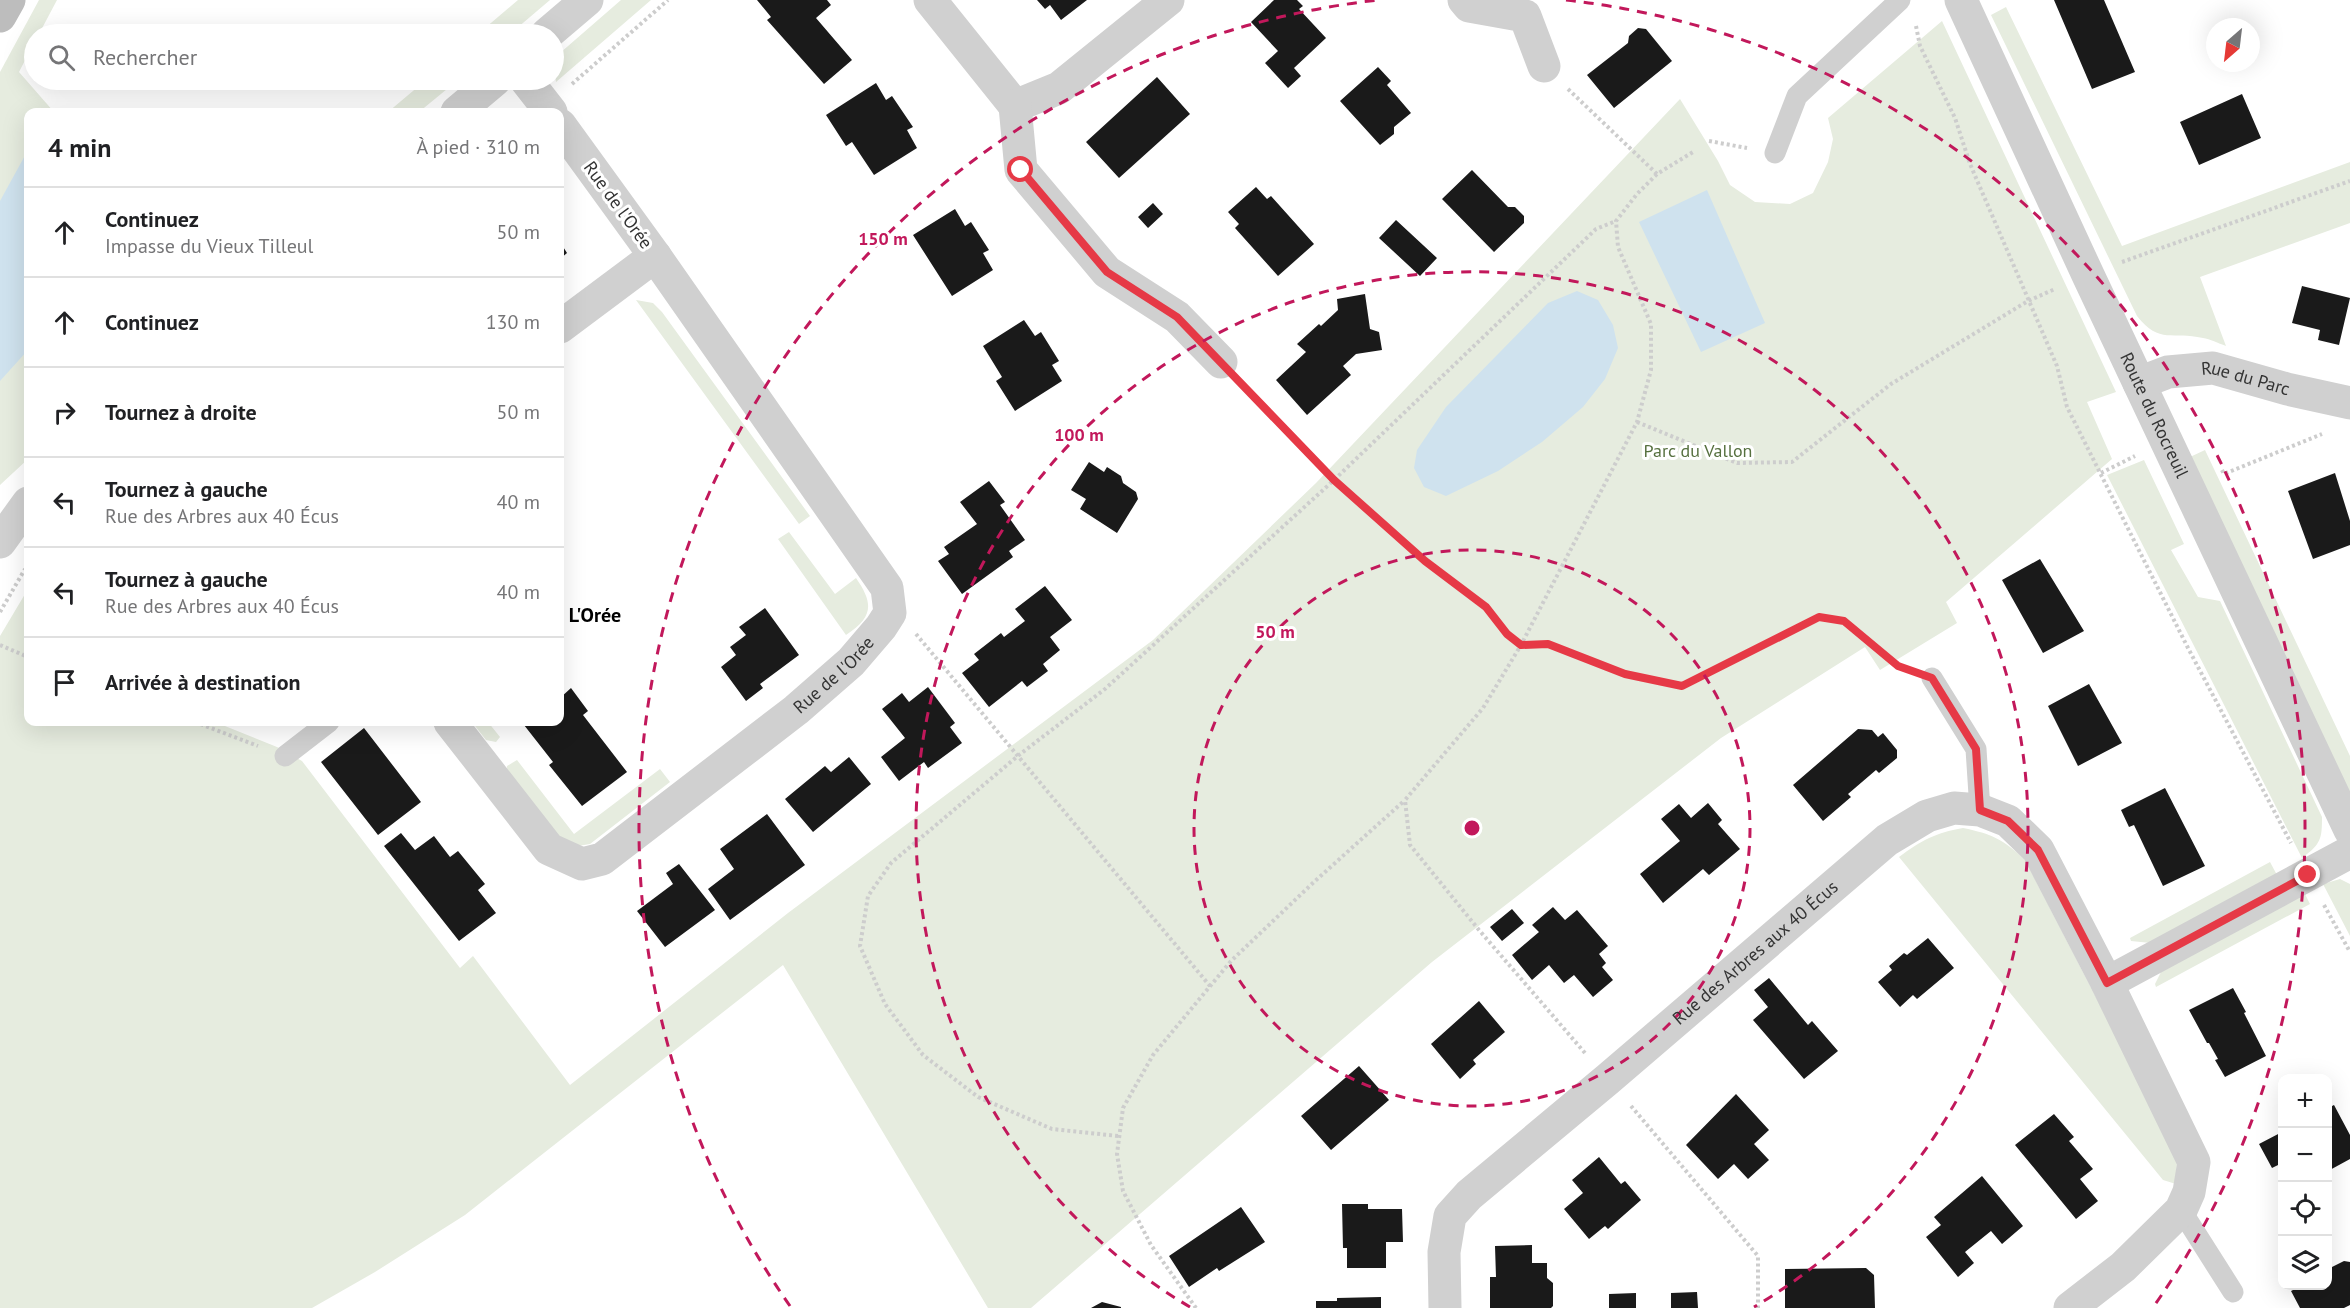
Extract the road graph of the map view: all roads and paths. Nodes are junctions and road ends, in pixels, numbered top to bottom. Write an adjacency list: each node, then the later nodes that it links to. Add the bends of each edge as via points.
1 (9, 0): 9 (main road)
2 (587, 0): 11 (street)
3 (668, 0): 15 (path)
4 (930, 0): 16 (street)
5 (1168, 0): 16 (street, via 1059,88)
6 (1464, 0): 12 (street, via 1469,6 1525,16)
7 (1899, 0): 21 (lane, via 1797,96)
8 (1961, 0): 31 (street, Route du Rocreuil)
9 (0, 16)
10 (1914, 18): 28 (path, via 1920,46 1955,118 1970,164)
11 (559, 24)
12 (1544, 66): 22 (path)
13 (483, 90): 17 (street)
14 (540, 90): 15 (street)
15 (557, 102)
16 (1015, 106): 30 (street, via 1021,170 1107,272 1177,317)
17 (462, 108)
18 (564, 131): 25 (street, Rue de l'Orée)
19 (1709, 141): 21 (path)
20 (1693, 152): 22 (path)
21 (1775, 153)
22 (1657, 174): 24 (path)
23 (2350, 181): 26 (path)
24 (1616, 221): 33 (path, via 1617,247 1651,324 1651,370); 36 (path, via 1596,229)
25 (655, 256): 29 (street, Rue de l'Orée); 41 (street, Rue de l'Orée, via 887,588)
26 (2118, 264)
27 (2064, 285): 28 (path)
28 (2028, 301): 33 (path, via 1892,384 1792,462 1737,462); 55 (path, via 2057,366 2067,407)
29 (564, 324)
30 (1221, 362): 36 (path)
31 (2139, 383): 32 (street, Rue du Parc, via 2168,372 2213,368); 53 (street, Route du Rocreuil)
32 (2350, 402)
33 (1637, 422): 43 (path)
34 (2328, 432): 35 (path, via 2224,474)
35 (2219, 464)
36 (1334, 480): 43 (path, via 1425,561 1486,607); 49 (path, via 1105,689)
37 (24, 509): 38 (street)
38 (0, 542)
39 (24, 570): 40 (path)
40 (0, 612)
41 (890, 613): 48 (street, Rue de l'Orée, via 851,662 796,710 602,859 582,864 549,849); 49 (path, via 921,638)
42 (0, 645): 44 (path)
43 (1521, 645): 45 (path, via 1548,644 1625,674 1682,686 1819,617 1844,621 1898,666); 51 (path, via 1483,708)
44 (24, 655)
45 (1932, 678): 52 (lane, via 1976,749)
46 (206, 726): 50 (path)
47 (324, 726): 50 (lane)
48 (453, 726)
49 (1019, 755): 58 (path); 60 (path, via 891,863 868,896 860,946 885,1004 923,1055 978,1097 1053,1130)
50 (285, 756)
51 (1405, 800): 58 (path, via 1315,880); 59 (path, via 1410,845)
52 (1980, 810): 57 (street, Rue des Arbres aux 40 Écus, via 2008,821 2038,850); 59 (street, Rue des Arbres aux 40 Écus, via 1954,808 1927,816 1887,840)
53 (2350, 830)
54 (2350, 852): 55 (street)
55 (2308, 875): 56 (path); 57 (street)
56 (2350, 952)
57 (2107, 983): 61 (street, Rue des Arbres aux 40 Écus, via 2194,1162 2189,1192)
58 (1210, 986): 60 (path, via 1153,1055 1123,1108)
59 (1608, 1079): 64 (street, Rue des Arbres aux 40 Écus, via 1469,1195 1450,1216 1444,1252); 65 (path, via 1758,1256)
60 (1118, 1136): 63 (path, via 1123,1191 1151,1245)
61 (2181, 1210): 62 (lane); 66 (street, Rue des Arbres aux 40 Écus, via 2122,1267)
62 (2234, 1292)
63 (1196, 1308)
64 (1445, 1308)
65 (1758, 1308)
66 (2070, 1308)

